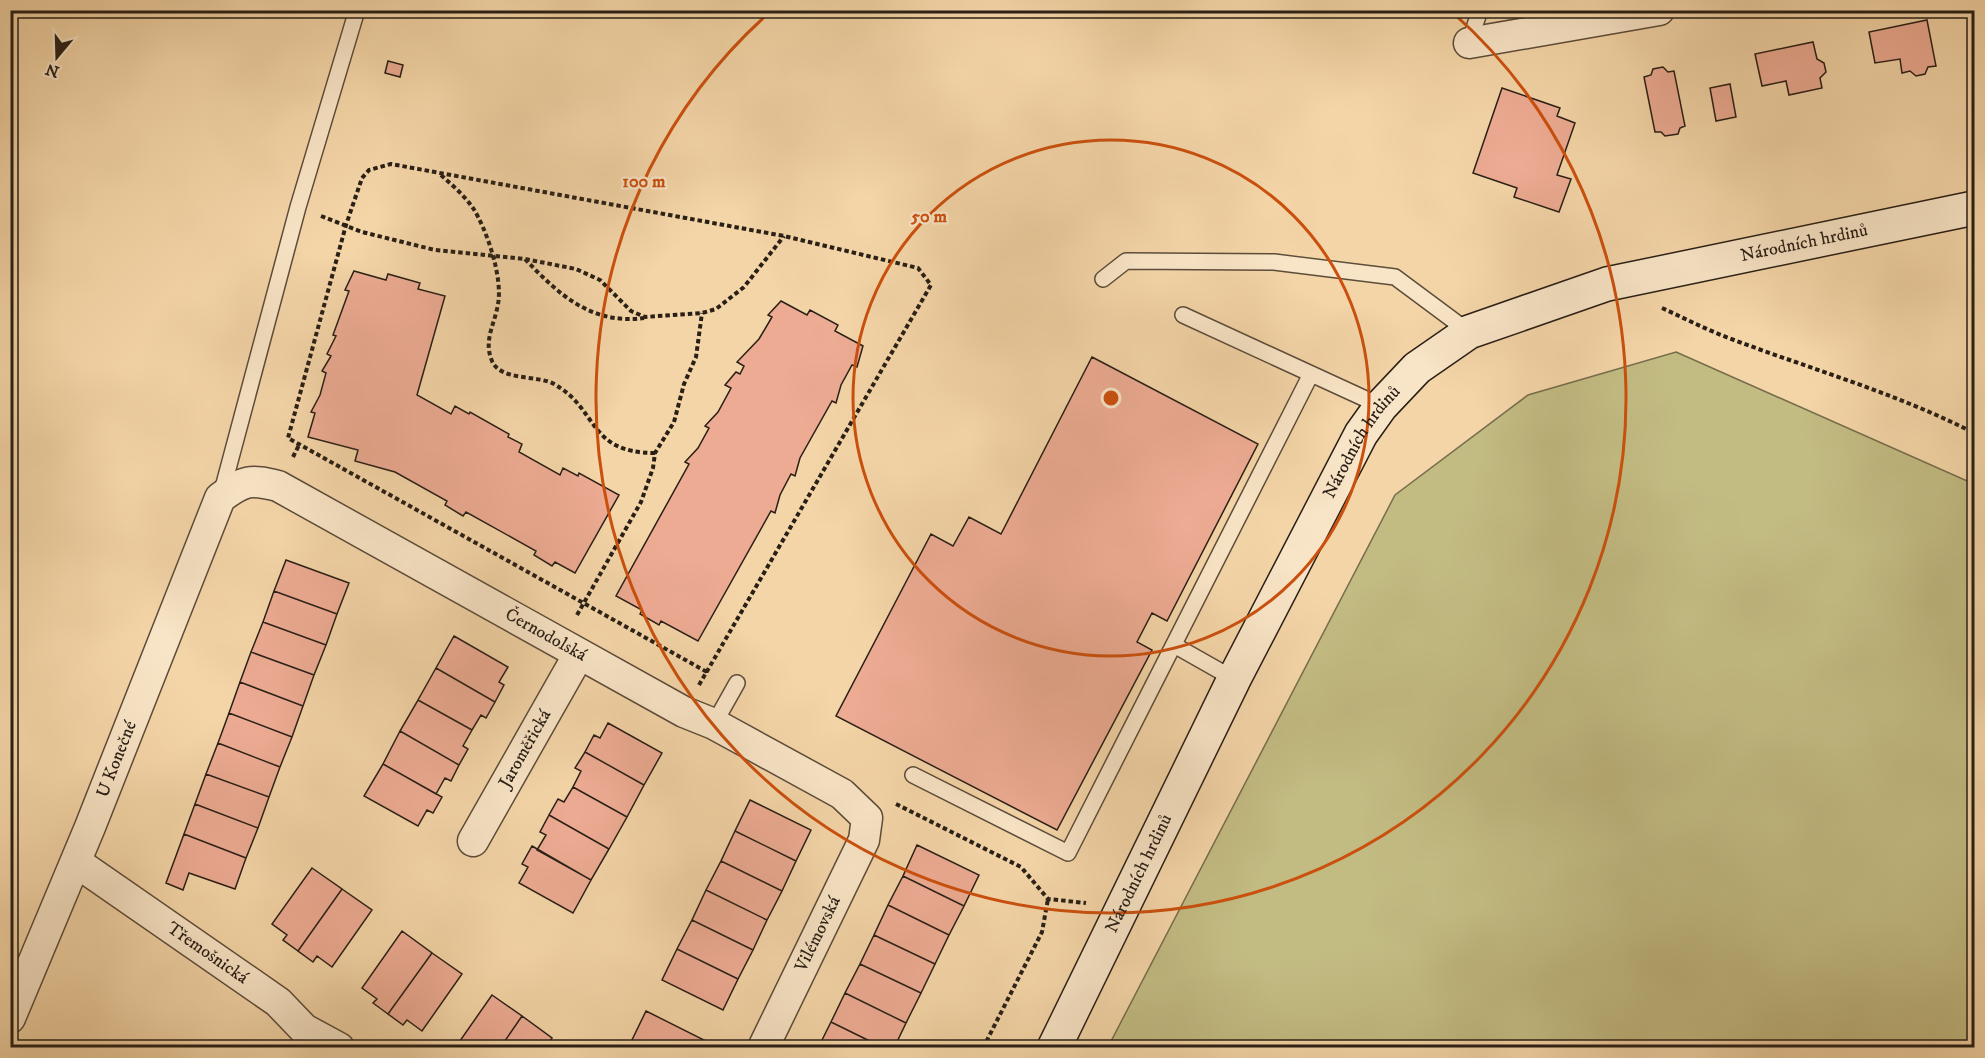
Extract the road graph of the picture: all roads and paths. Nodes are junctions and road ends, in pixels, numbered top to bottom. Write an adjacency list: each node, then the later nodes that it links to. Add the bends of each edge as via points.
1 (357, 10): 6 (lane)
2 (1480, 10): 4 (lane)
3 (1659, 10): 4 (street)
4 (1469, 44)
5 (441, 174): 8 (path, via 391,164 369,170 362,178); 9 (path); 10 (path, via 472,206)
6 (298, 207): 8 (path); 22 (lane)
7 (1974, 208): 17 (street, Národních hrdinů, via 1606,284)
8 (346, 225): 10 (path, via 435,250); 23 (path, via 288,438)
9 (784, 236): 14 (path, via 735,296); 26 (path, via 918,268 931,285)
10 (493, 256): 11 (path); 21 (path, via 500,295 489,335 495,367 551,382 575,399 598,434 634,451)
11 (525, 259): 16 (path, via 561,264 600,280 631,311); 16 (path, via 547,282 585,309 612,320)
12 (1103, 279): 17 (lane, via 1126,261 1274,262 1395,277)
13 (1659, 307): 20 (path, via 1732,340 1939,415)
14 (702, 313): 16 (path); 21 (path, via 696,357 674,422)
15 (1183, 315): 18 (lane)
16 (645, 318)
17 (1469, 332): 19 (street, Národních hrdinů, via 1417,368)
18 (1311, 374): 19 (lane); 24 (lane)
19 (1381, 406): 27 (street, Národních hrdinů, via 1361,434)
20 (1974, 433)
21 (655, 453): 23 (path, via 641,502)
22 (220, 498): 25 (street, Černodolská, via 237,485 253,480 278,486); 34 (street, U Konečné)
23 (584, 604): 25 (path); 26 (path)
24 (1174, 645): 27 (lane); 31 (lane, via 1068,853)
25 (570, 649): 29 (street, Černodolská); 33 (street, Jaroměřická)
26 (707, 672): 29 (path)
27 (1234, 679): 41 (street, Národních hrdinů)
28 (737, 682): 30 (lane)
29 (684, 712): 30 (street, Černodolská)
30 (714, 724): 32 (street, Černodolská, via 842,794)
31 (913, 775)
32 (867, 818): 35 (path, via 893,803 1021,867); 39 (street, Vilémovská, via 864,840)
33 (473, 842)
34 (76, 862): 37 (street, U Konečné); 38 (street, Třemošnická, via 278,1002 304,1029)
35 (1048, 899): 36 (path); 40 (path, via 1041,932)
36 (1094, 904)
37 (10, 1018)
38 (339, 1047)
39 (763, 1047)
40 (983, 1047)
41 (1054, 1047)

